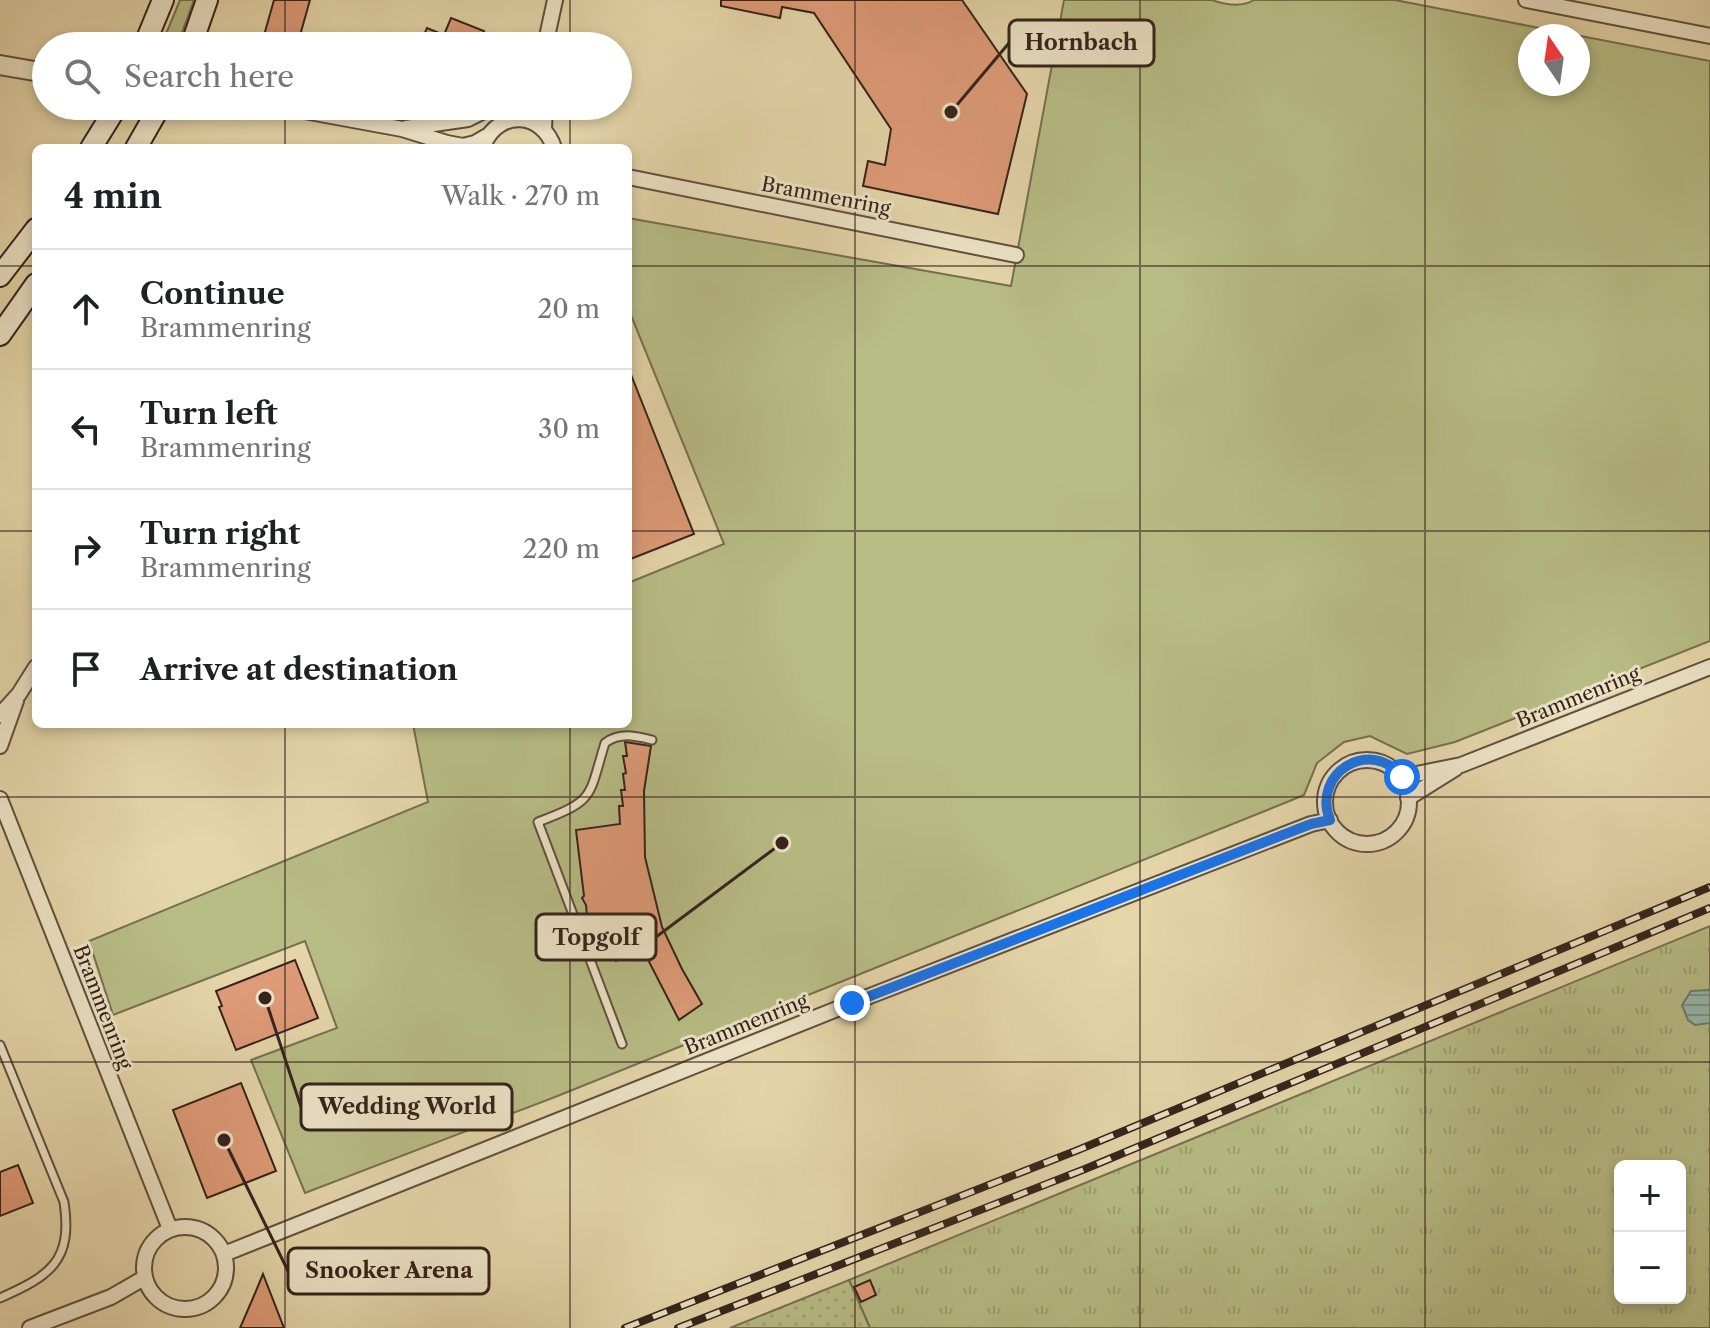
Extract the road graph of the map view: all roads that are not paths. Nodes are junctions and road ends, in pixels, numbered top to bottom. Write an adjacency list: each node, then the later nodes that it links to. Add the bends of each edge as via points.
1 (163, 0): 5 (main road)
2 (555, 0): 8 (street)
3 (1526, 0): 9 (street)
4 (204, 8): 6 (main road); 7 (street)
5 (150, 32)
6 (196, 32)
7 (205, 32)
8 (548, 32)
9 (1710, 36)
10 (0, 65): 11 (street)
11 (32, 71)
12 (108, 120): 22 (main road)
13 (152, 120): 23 (main road)
14 (353, 120): 19 (street)
15 (461, 120): 19 (street)
16 (508, 120): 21 (street)
17 (530, 120): 20 (street)
18 (544, 120): 20 (street)
19 (402, 129): 24 (street)
20 (544, 129): 25 (street)
21 (485, 142)
22 (93, 144)
23 (138, 144)
24 (450, 144)
25 (552, 144)
26 (632, 178): 28 (street, Brammenring)
27 (32, 234): 29 (main road)
28 (1016, 255)
29 (0, 276)
30 (32, 290): 31 (main road)
31 (0, 335)
32 (1710, 667): 38 (street, Brammenring)
33 (32, 673): 34 (street)
34 (19, 694): 35 (street); 37 (street)
35 (0, 715)
36 (652, 740): 43 (lane, via 625,735 605,743 599,772 582,802 538,822)
37 (0, 746)
38 (1461, 765): 39 (street, Brammenring); 40 (street, Brammenring)
39 (1402, 777): 40 (street); 42 (street, via 1373,760 1347,765 1327,790)
40 (1408, 798): 42 (street, via 1399,828 1374,842 1353,841)
41 (0, 799): 45 (street, Brammenring)
42 (1330, 820): 46 (street, Brammenring, via 852,1003)
43 (622, 1044)
44 (0, 1045): 48 (lane, via 64,1202 68,1226 65,1246 47,1274)
45 (170, 1229): 46 (street, via 200,1231); 47 (street, via 147,1252)
46 (224, 1254): 47 (street, via 221,1285 201,1305 166,1304)
47 (144, 1278): 49 (street, via 111,1297)
48 (0, 1298)
49 (30, 1328)

